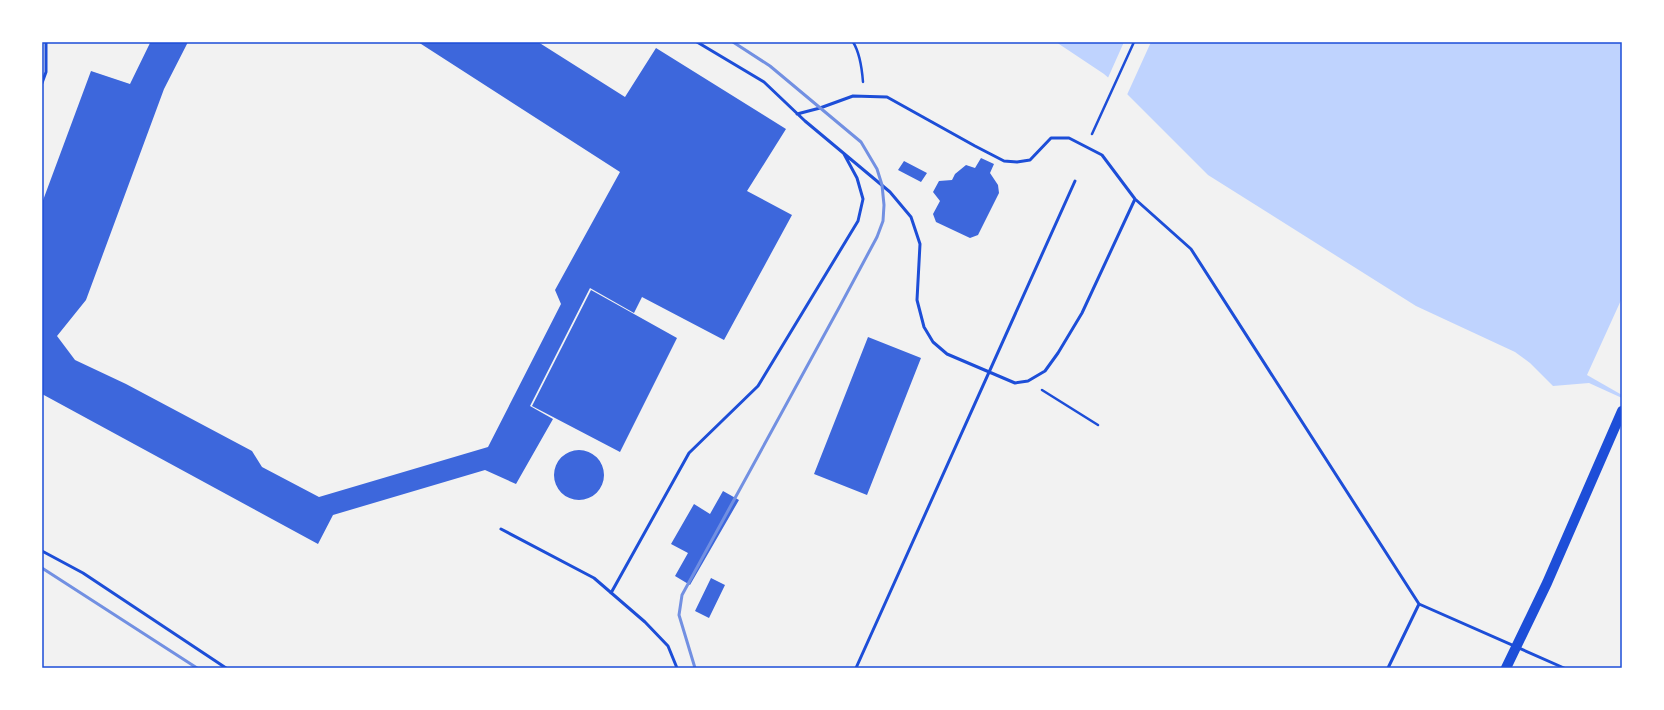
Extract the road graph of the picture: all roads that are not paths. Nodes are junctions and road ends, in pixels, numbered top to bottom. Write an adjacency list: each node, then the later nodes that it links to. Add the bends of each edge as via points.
1 (46, 42): 3 (lane, via 46,72)
2 (697, 42): 4 (lane, via 764,82)
3 (42, 83)
4 (797, 114): 5 (lane); 7 (lane, via 853,96 887,97 1004,161 1030,160 1051,138 1069,138 1102,155)
5 (843, 152): 8 (lane, via 890,192 911,217 920,244 917,300 924,327 933,342 948,354); 12 (lane, via 857,178 863,198 858,221 758,386 689,454)
6 (1075, 182): 8 (lane)
7 (1136, 199): 8 (lane, via 1082,313 1045,371 1028,381 1015,383); 13 (lane, via 1191,249)
8 (990, 373): 16 (lane)
9 (1620, 414): 18 (main road, via 1547,583)
10 (501, 529): 12 (lane, via 594,578)
11 (42, 551): 14 (lane, via 83,573)
12 (611, 593): 15 (lane, via 668,646)
13 (1419, 604): 17 (lane); 19 (lane)
14 (226, 668)
15 (677, 668)
16 (856, 668)
17 (1388, 668)
18 (1506, 668)
19 (1564, 668)

